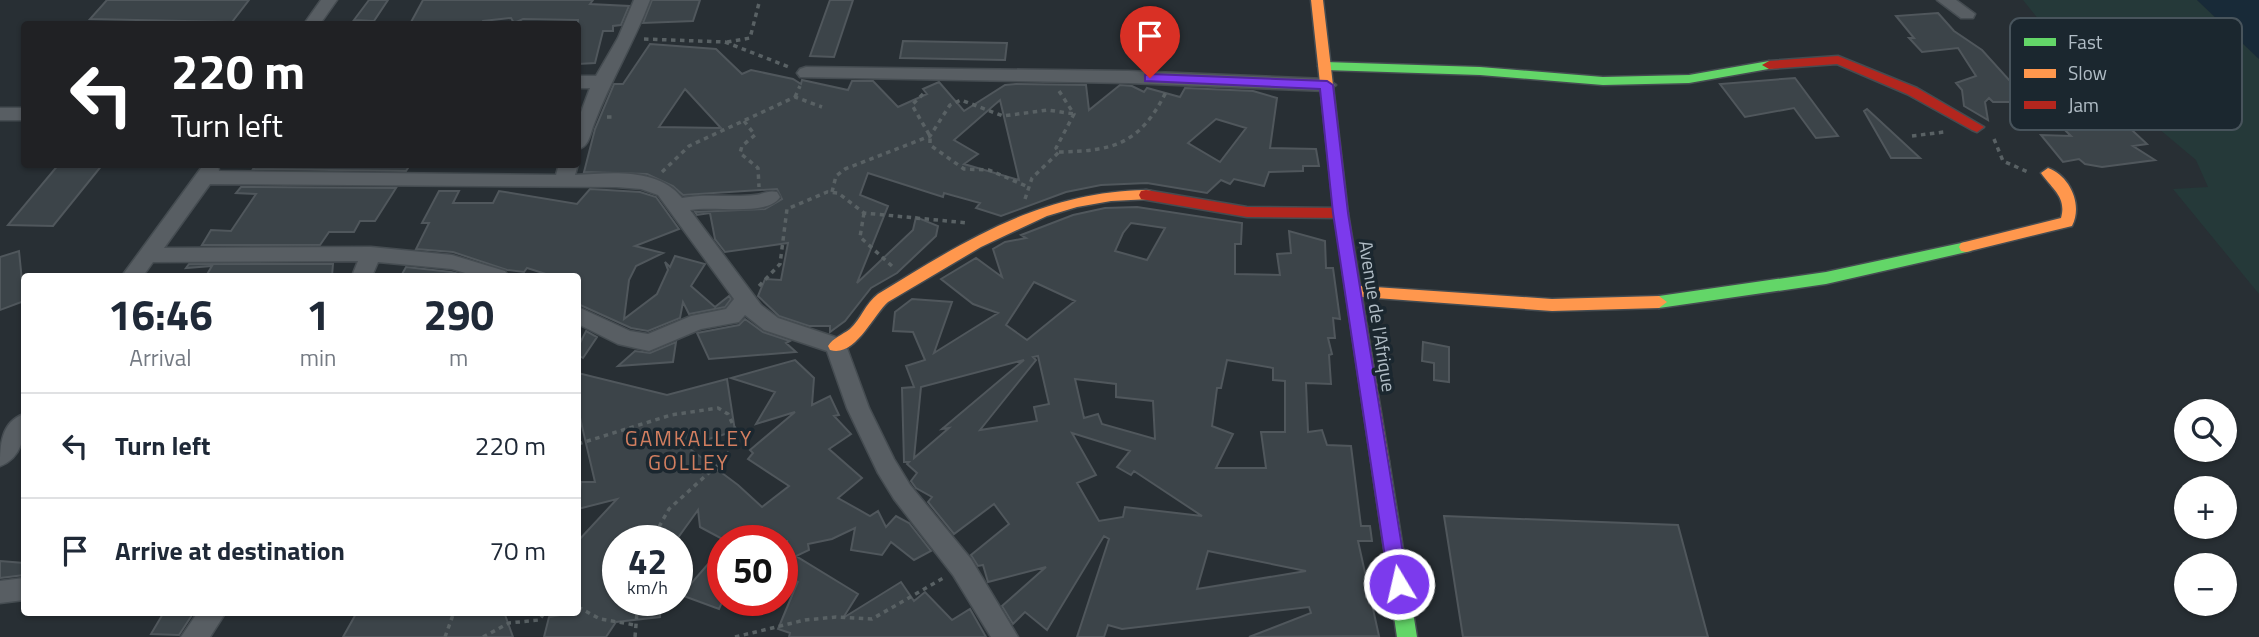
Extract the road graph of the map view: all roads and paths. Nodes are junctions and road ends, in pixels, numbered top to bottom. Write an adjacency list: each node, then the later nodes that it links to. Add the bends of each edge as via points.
1 (330, 0): 7 (street)
2 (642, 0): 8 (street)
3 (1317, 0): 10 (street, Avenue de l'Afrique)
4 (1945, 0): 6 (street)
5 (759, 3): 9 (path, via 750,38)
6 (1967, 14)
7 (314, 21)
8 (627, 38): 9 (path); 15 (street)
9 (725, 42): 11 (path)
10 (1325, 66): 16 (street, Avenue de l'Afrique); 24 (street, via 1603,81 1689,79 1778,63 1838,60)
11 (806, 73): 12 (street); 18 (path)
12 (1052, 77): 13 (street); 22 (path)
13 (1172, 79): 16 (street); 27 (path, via 1158,111 1125,144 1097,152)
14 (581, 82): 15 (street)
15 (601, 82): 25 (street)
16 (1327, 85): 37 (street, Avenue de l'Afrique)
17 (923, 94): 26 (path, via 912,105)
18 (795, 97): 19 (path); 23 (path)
19 (822, 107)
20 (0, 114): 21 (street)
21 (21, 114)
22 (1074, 114): 26 (path, via 1048,110 1003,116 961,100 950,105); 27 (path, via 1058,142)
23 (744, 121): 31 (path, via 689,146); 34 (path, via 755,135 740,153 758,168 759,189)
24 (1977, 127)
25 (581, 135)
26 (930, 136): 32 (path, via 930,145 964,169 999,172); 33 (path, via 845,169 836,176)
27 (1059, 152): 32 (path)
28 (209, 171): 29 (street); 42 (street)
29 (566, 173): 31 (street)
30 (2048, 173): 47 (street, via 2069,197 2072,211 2067,222 1819,280 1690,299 1581,305)
31 (651, 183): 35 (street, via 665,190)
32 (1026, 186): 39 (path)
33 (832, 192): 36 (path); 38 (path)
34 (770, 197): 35 (street, via 761,202 705,200); 36 (path)
35 (678, 206): 48 (street)
36 (787, 209): 48 (path, via 782,218 780,264)
37 (1341, 213): 39 (street, via 1259,212 1124,195 1064,206); 47 (street, Avenue de l'Afrique)
38 (864, 214): 40 (path); 46 (path, via 860,237)
39 (1026, 219): 46 (street)
40 (973, 223)
41 (371, 254): 42 (street); 44 (street); 45 (street, via 452,262)
42 (148, 255): 43 (street)
43 (134, 273)
44 (363, 273)
45 (488, 273)
46 (911, 282): 50 (street, via 876,302 858,331)
47 (1353, 291): 70 (street, Avenue de l'Afrique)
48 (746, 300): 49 (street, via 732,316 698,322 649,343 626,338); 50 (street, via 771,324)
49 (581, 316)
50 (836, 346): 55 (street, via 858,408 886,466)
51 (21, 427): 53 (street)
52 (581, 443): 54 (path, via 671,415 718,408 728,414 736,431 734,443 723,460 668,509)
53 (0, 456)
54 (660, 525)
55 (962, 567): 68 (path, via 879,617 805,620); 69 (street)
56 (21, 589): 57 (street)
57 (0, 592)
58 (581, 609): 63 (path, via 600,620)
59 (211, 616): 64 (street)
60 (453, 616): 65 (path)
61 (542, 616): 66 (path, via 509,624)
62 (636, 616): 63 (path)
63 (635, 625): 67 (path)
64 (194, 637)
65 (445, 637)
66 (483, 637)
67 (635, 637)
68 (735, 637)
69 (1005, 637)
70 (1407, 637)

